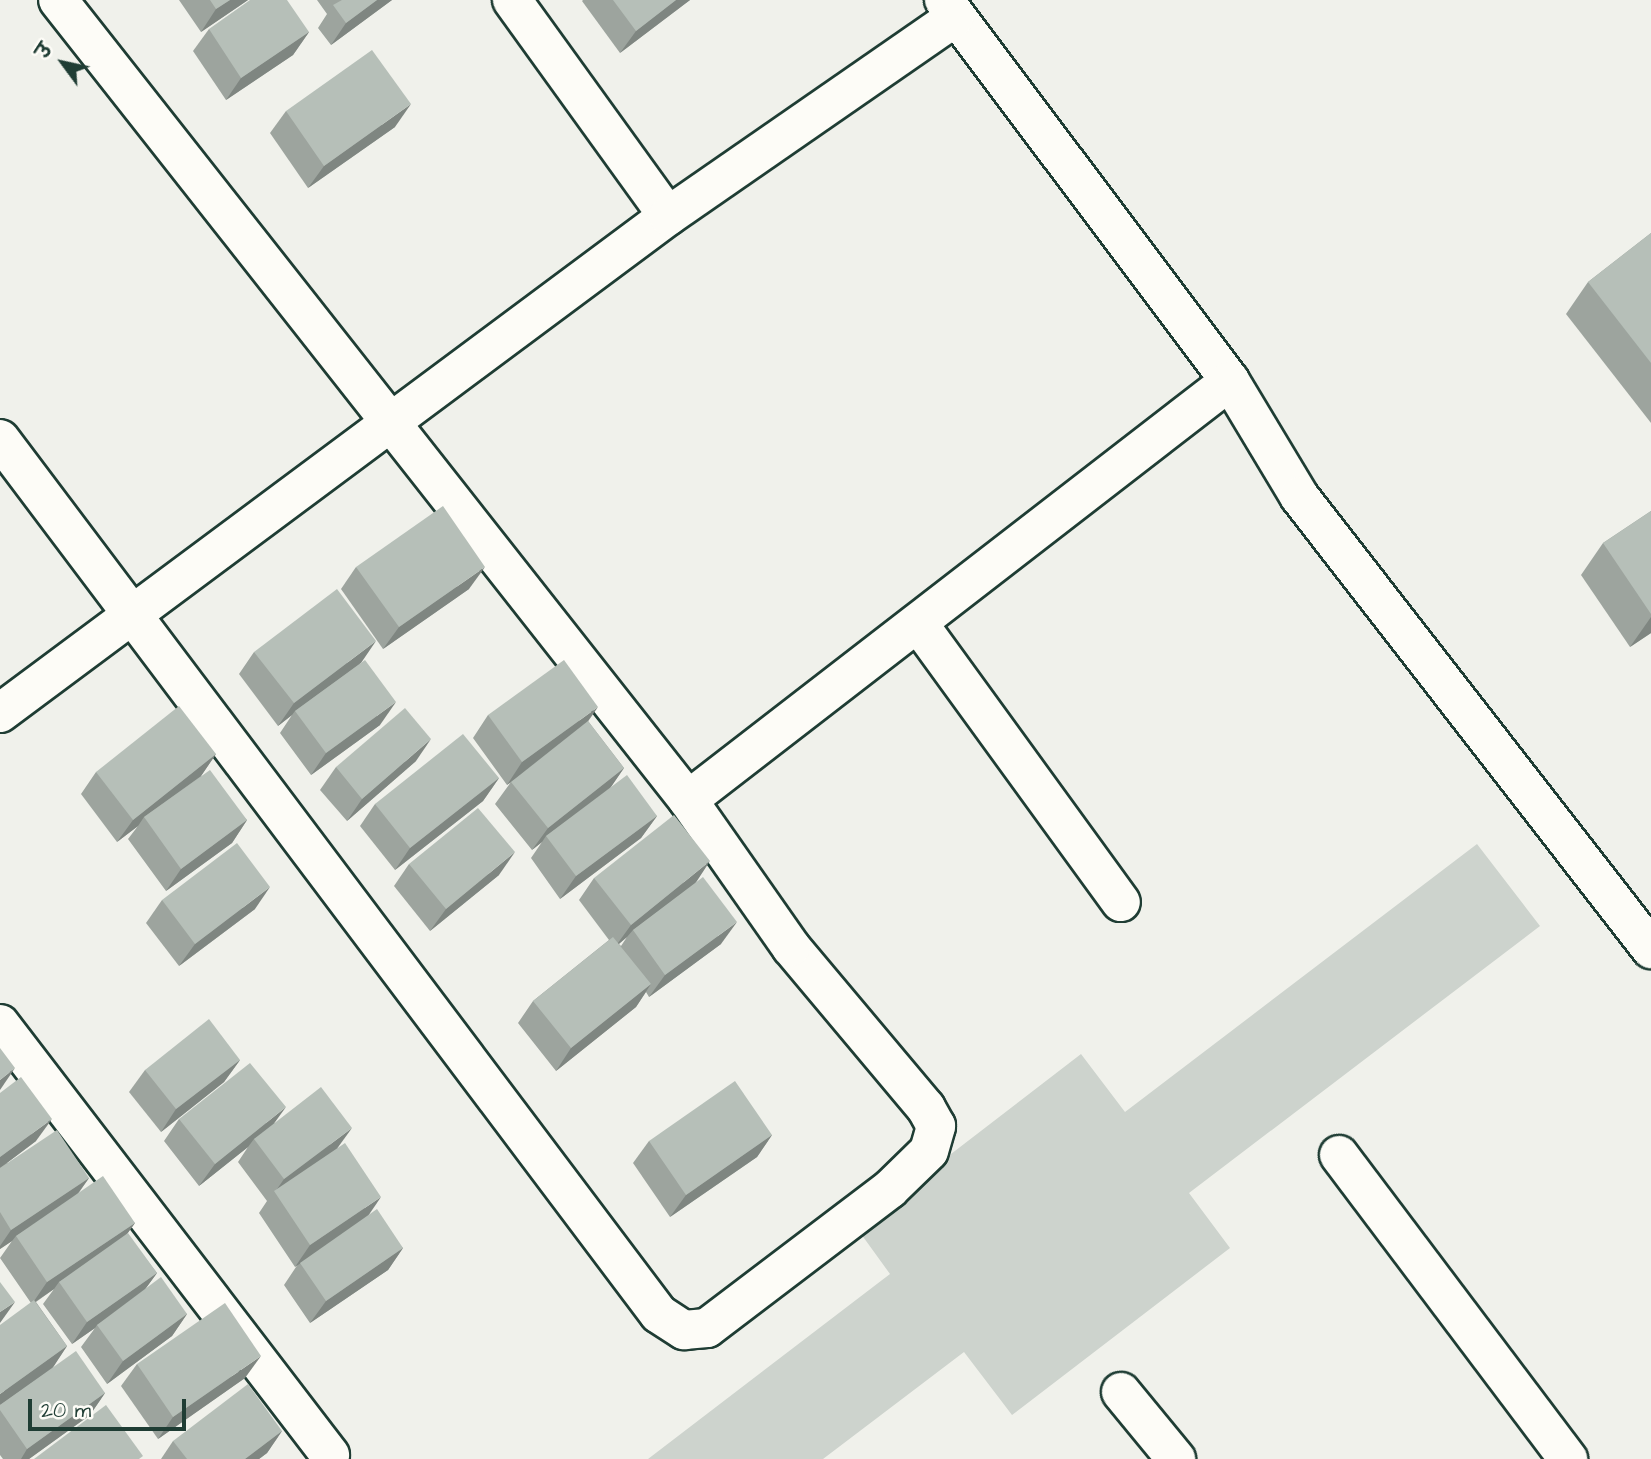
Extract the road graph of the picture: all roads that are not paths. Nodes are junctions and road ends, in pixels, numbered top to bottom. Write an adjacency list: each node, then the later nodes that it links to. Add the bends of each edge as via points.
1 (58, 0): 6 (street)
2 (512, 0): 4 (street)
3 (949, 9): 4 (street); 5 (street)
4 (668, 216): 6 (street)
5 (1230, 381): 9 (street); 13 (street, via 1299,496)
6 (394, 424): 8 (street); 11 (street)
7 (0, 439): 8 (street)
8 (132, 618): 10 (street); 11 (street, via 509,1112 640,1293 659,1314 684,1330 707,1328 890,1189 929,1151 936,1126 926,1108 791,947)
9 (918, 623): 11 (street); 12 (street)
10 (0, 713)
11 (688, 800)
12 (1121, 902)
13 (1651, 949)
14 (0, 1024): 17 (street)
15 (1339, 1155): 19 (street)
16 (1121, 1392): 18 (street)
17 (330, 1455)
18 (1176, 1459)
19 (1568, 1459)

